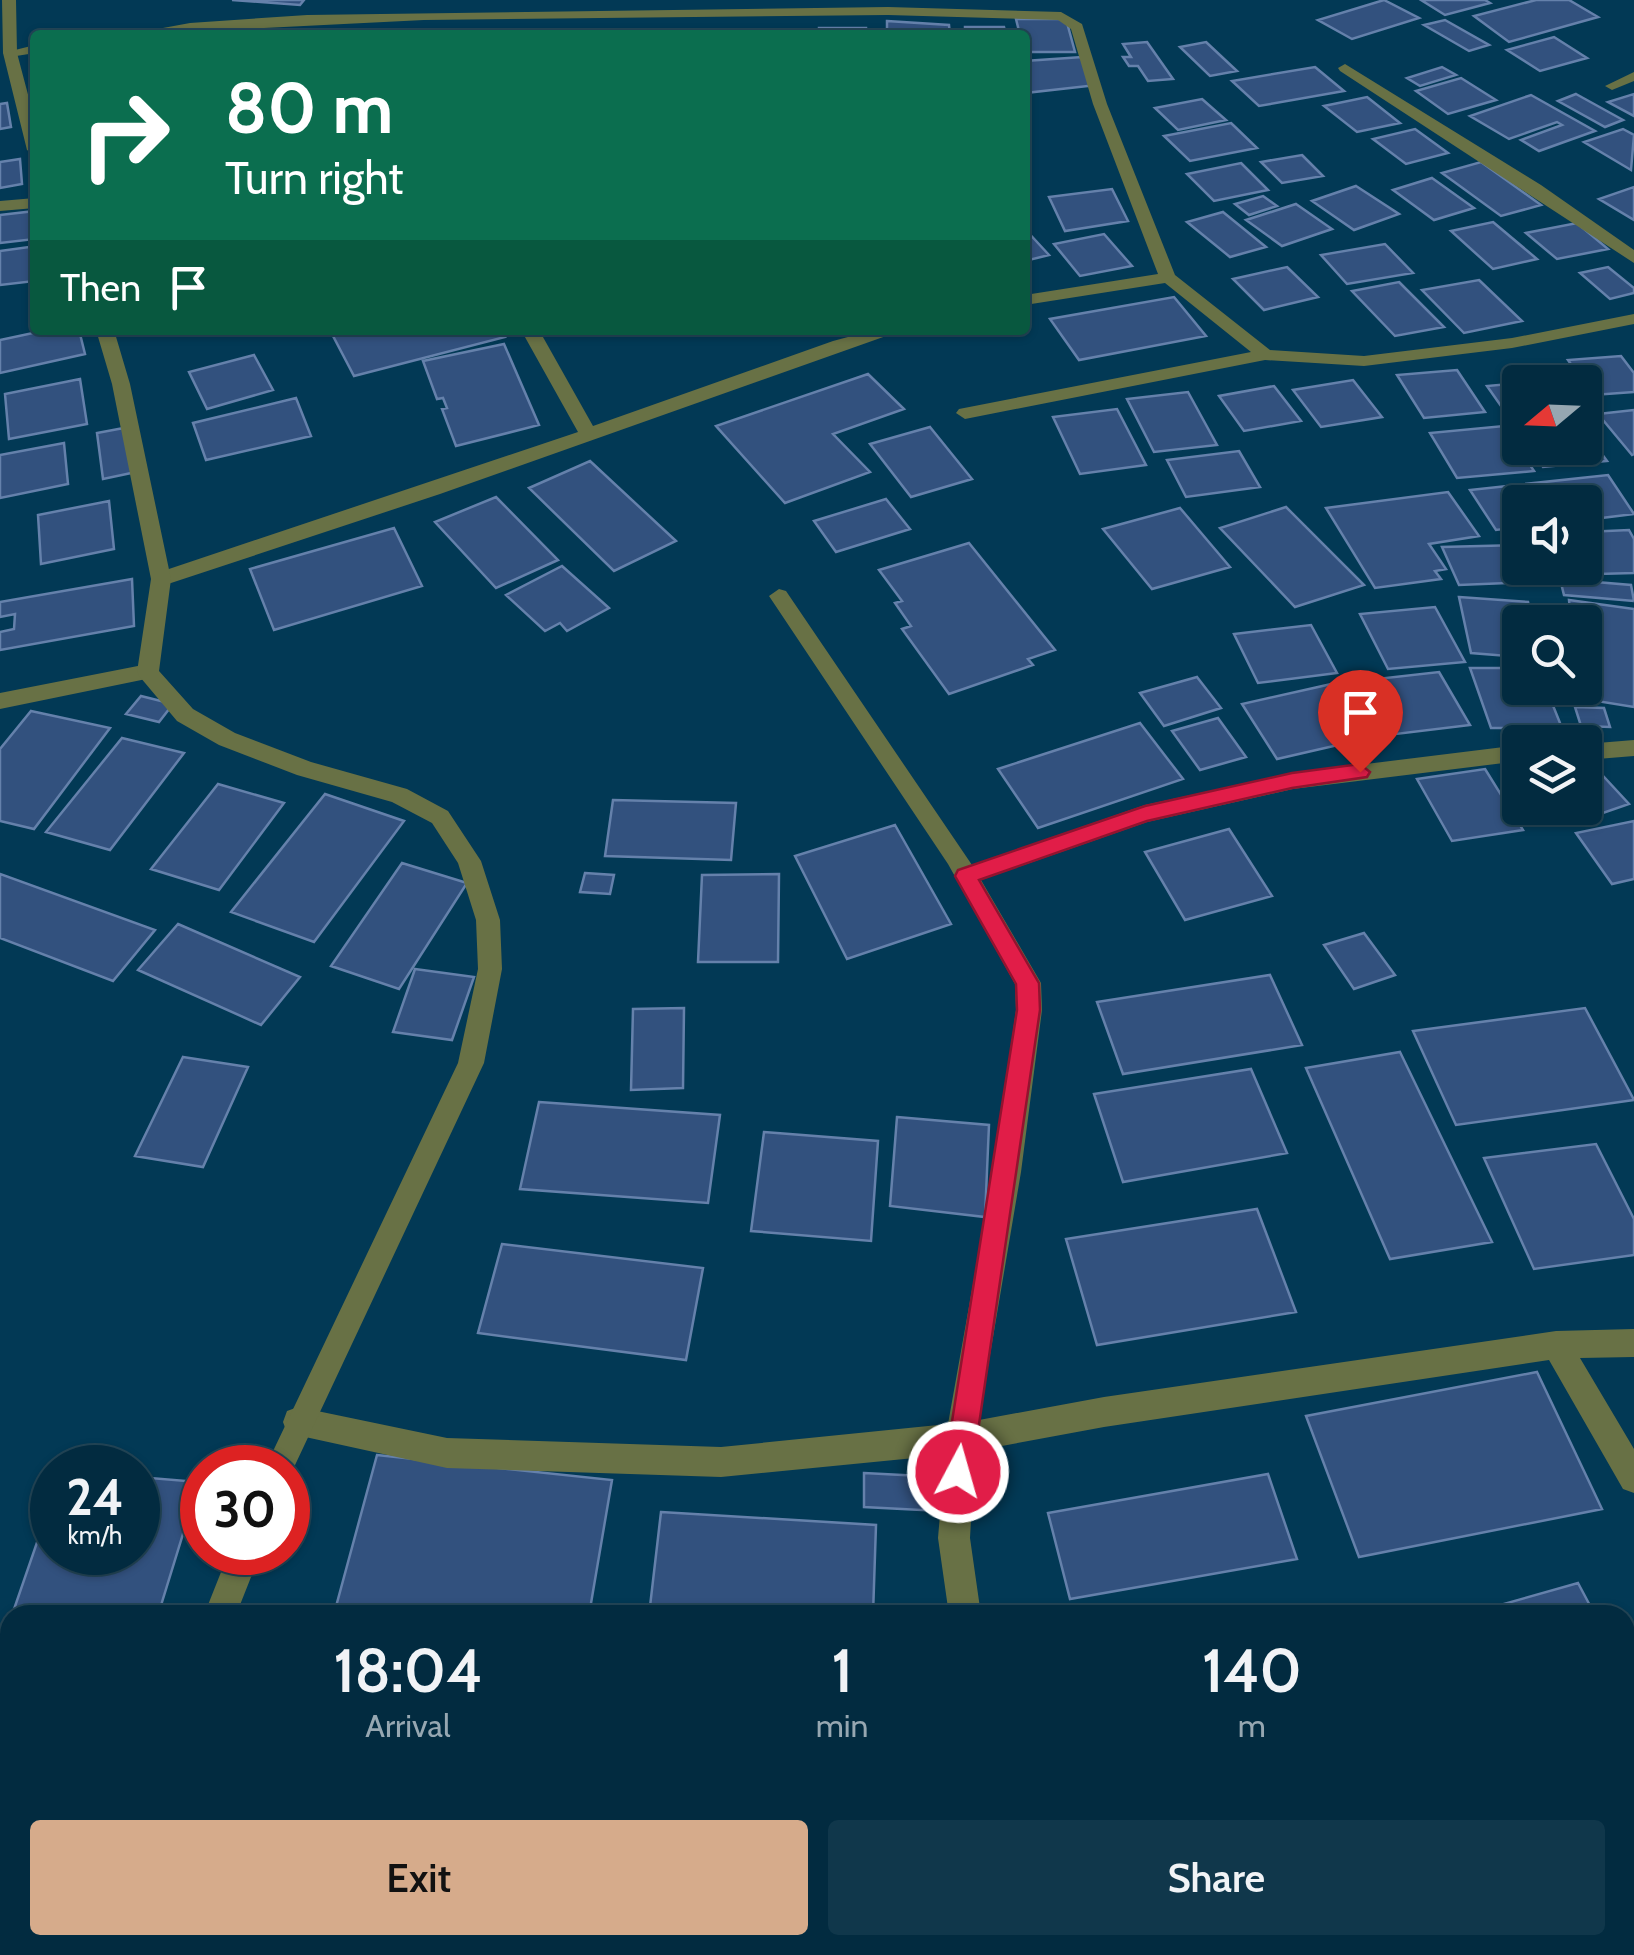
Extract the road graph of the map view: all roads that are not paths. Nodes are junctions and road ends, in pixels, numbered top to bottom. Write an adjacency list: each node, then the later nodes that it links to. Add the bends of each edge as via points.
1 (10, 0): 6 (street)
2 (350, 16): 3 (street); 4 (street); 14 (street, via 1061,16 1077,28)
3 (164, 30)
4 (357, 30)
5 (30, 50): 6 (street)
6 (10, 53): 10 (street)
7 (1345, 68): 13 (street)
8 (1634, 76): 9 (street)
9 (1612, 86)
10 (30, 131)
11 (30, 203): 12 (street)
12 (0, 206)
13 (1634, 258)
14 (1168, 277): 15 (street); 20 (street)
15 (1030, 299)
16 (1634, 319): 20 (street, via 1382,359)
17 (106, 335): 23 (street)
18 (533, 335): 22 (street)
19 (876, 335): 22 (street)
20 (1265, 356): 21 (street)
21 (965, 413)
22 (589, 435): 23 (street)
23 (161, 579): 25 (street)
24 (779, 596): 30 (street)
25 (148, 672): 26 (street); 33 (street, via 185,715 227,739 304,769 399,794 440,817 468,862 488,920 490,969 472,1063)
26 (0, 702)
27 (1634, 748): 28 (street)
28 (1602, 751)
29 (1502, 755): 30 (street, via 1292,781 1182,805)
30 (966, 876): 34 (street, via 1028,983 1028,1010)
31 (1634, 1343): 32 (street)
32 (1556, 1345): 34 (street); 36 (street)
33 (298, 1422): 34 (street, via 447,1453 721,1462); 35 (street)
34 (960, 1438): 39 (street, via 954,1538)
35 (289, 1445)
36 (1634, 1478)
37 (236, 1575): 38 (street)
38 (224, 1605)
39 (963, 1605)

